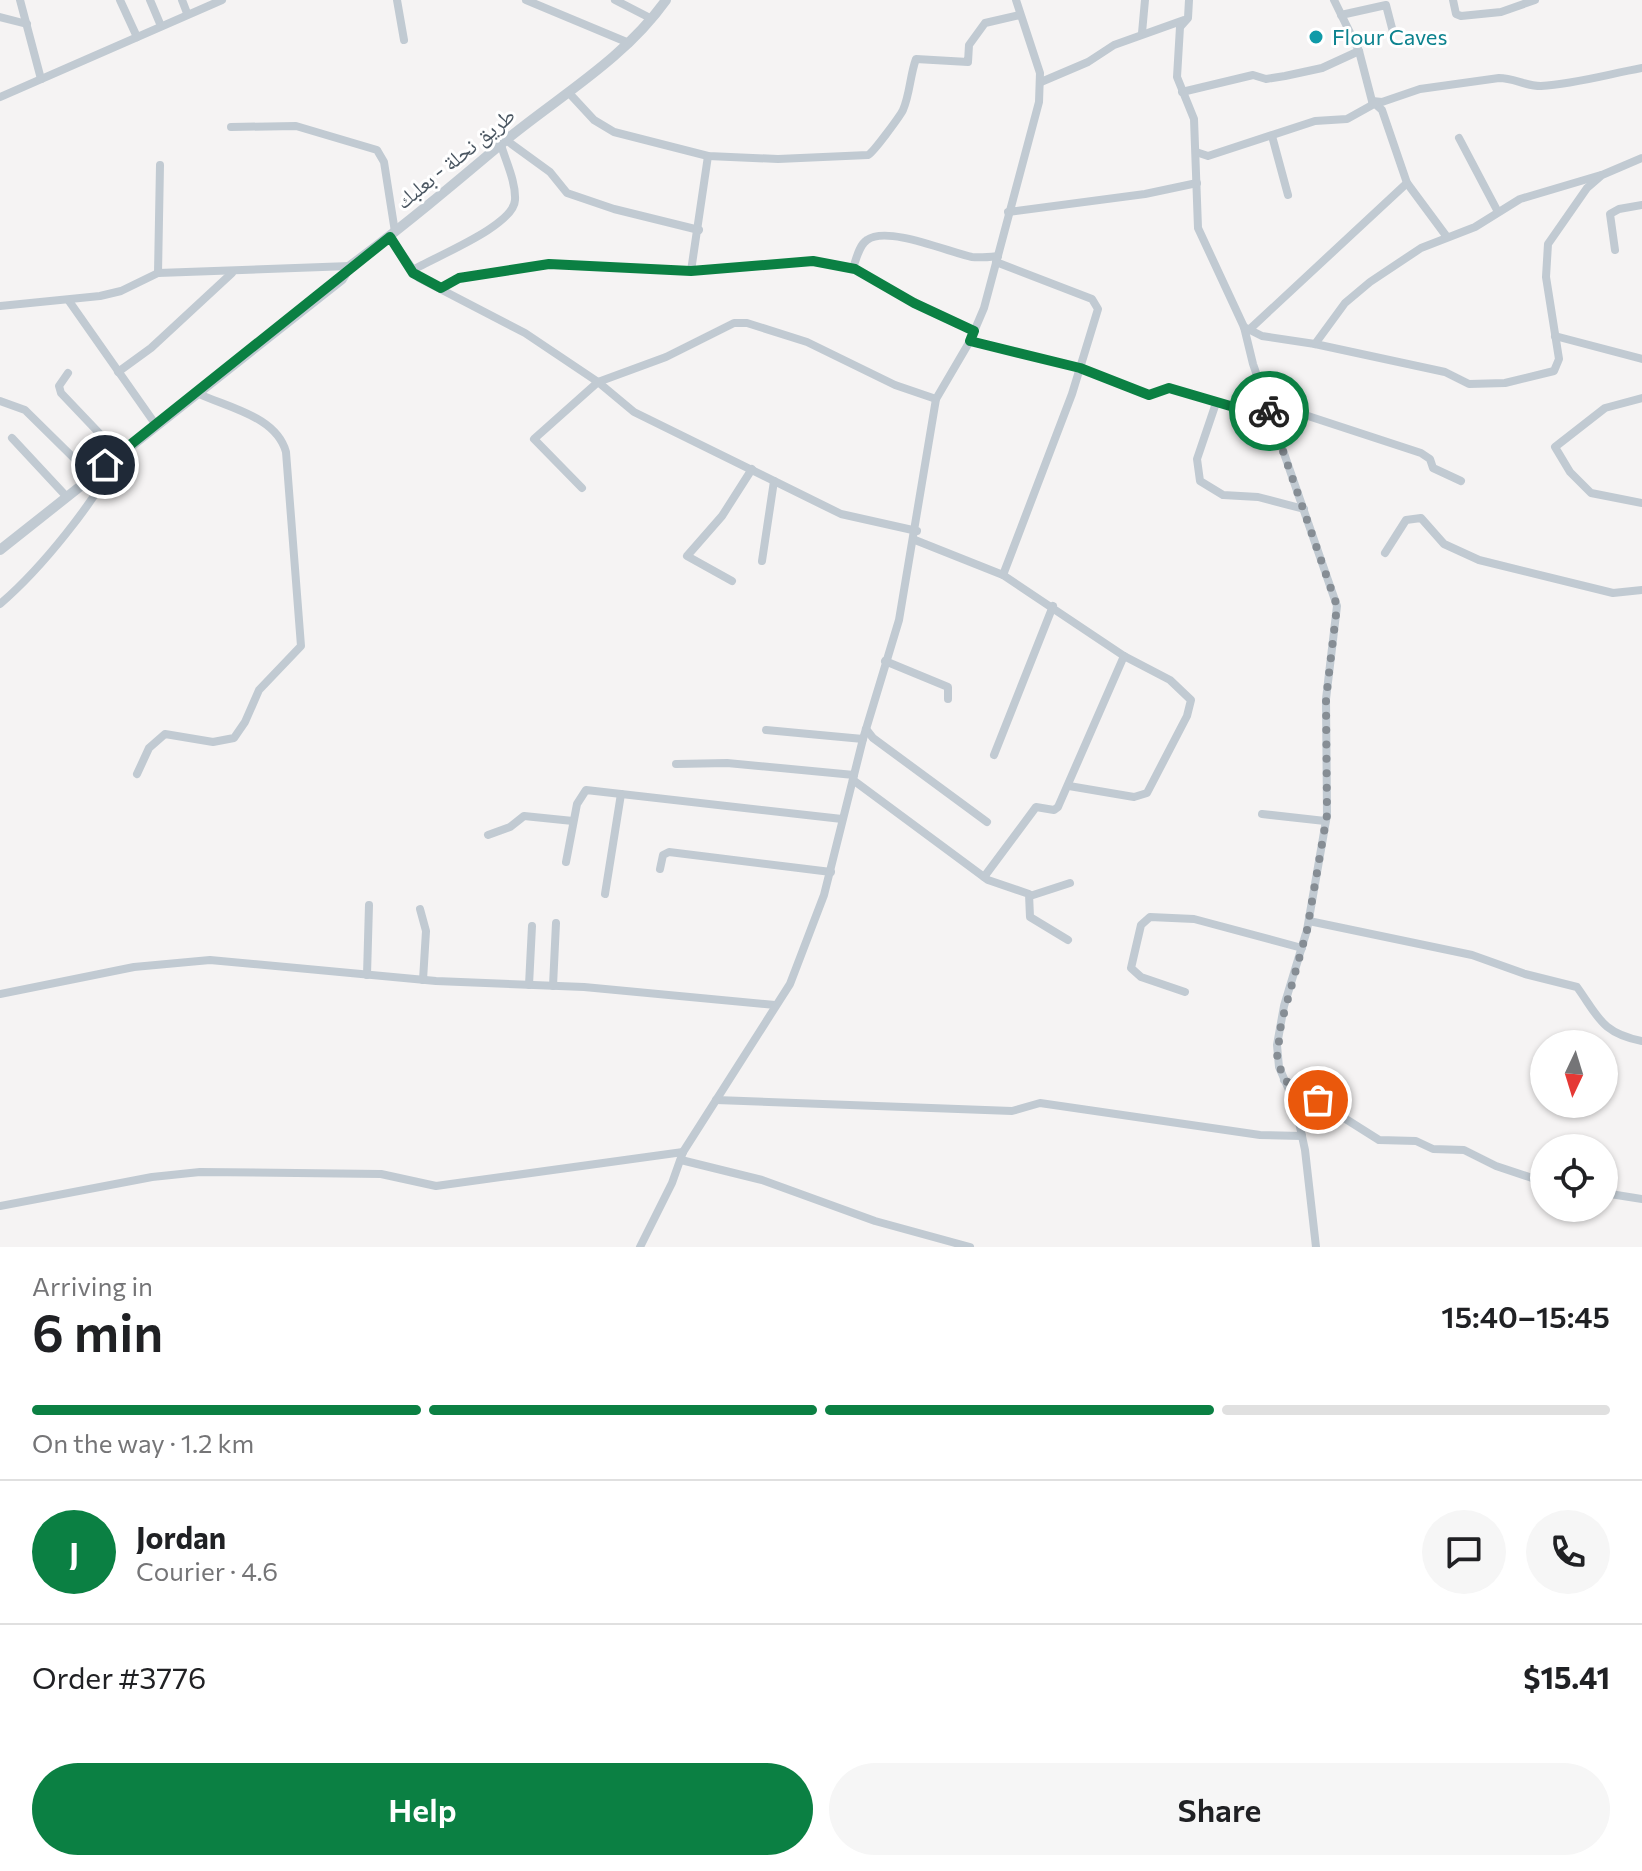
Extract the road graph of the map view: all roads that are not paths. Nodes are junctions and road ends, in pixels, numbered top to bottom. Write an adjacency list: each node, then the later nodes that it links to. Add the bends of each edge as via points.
1 (20, 0): 22 (street)
2 (120, 0): 26 (street)
3 (150, 0): 23 (street)
4 (182, 0): 16 (street)
5 (222, 0): 16 (street)
6 (397, 0): 27 (street)
7 (526, 0): 28 (street)
8 (615, 0): 21 (street)
9 (666, 0): 21 (street, طريق نحلة - بعلبك)
10 (1016, 0): 17 (street)
11 (1145, 0): 25 (street)
12 (1189, 0): 20 (street)
13 (1334, 0): 18 (street)
14 (1453, 0): 15 (street, via 1461,16 1501,12)
15 (1535, 0)
16 (187, 13): 23 (street)
17 (1020, 15): 32 (street); 42 (street, via 985,23 969,45 968,62 916,59 903,111 872,154)
18 (1341, 15): 24 (street, via 1386,5); 29 (street)
19 (0, 17): 22 (street)
20 (1188, 18): 25 (street); 33 (street, via 1180,27 1177,77)
21 (652, 19): 28 (street, طريق نحلة - بعلبك)
22 (27, 24): 31 (street)
23 (161, 26): 26 (street)
24 (1393, 32)
25 (1142, 33): 32 (street)
26 (137, 37): 31 (street)
27 (404, 40)
28 (629, 43): 34 (street, طريق نحلة - بعلبك)
29 (1359, 51): 33 (street, via 1322,68 1266,79 1253,75); 36 (street)
30 (1642, 68): 36 (street, via 1544,86 1499,78)
31 (41, 79): 35 (street)
32 (1041, 82): 50 (street)
33 (1182, 92): 41 (street, via 1194,119)
34 (569, 93): 40 (street, طريق نحلة - بعلبك); 42 (street, via 594,120 614,132)
35 (0, 97)
36 (1373, 102): 38 (street, via 1347,119 1315,121); 47 (street, via 1382,110)
37 (231, 127): 53 (street, via 296,126 377,150 384,162)
38 (1272, 136): 41 (street, via 1208,156); 48 (street)
39 (1459, 138): 51 (street)
40 (504, 143): 52 (street, via 550,172 567,193); 53 (street, طريق نحلة - بعلبك); 59 (street, via 514,191 511,212)
41 (1196, 152): 46 (street)
42 (708, 156): 52 (street)
43 (1642, 158): 45 (street)
44 (160, 165): 62 (street)
45 (1602, 175): 51 (street, via 1541,191); 68 (street, via 1579,197 1548,244 1546,277)
46 (1197, 183): 50 (street); 66 (street, via 1201,240)
47 (1407, 183): 54 (street); 66 (street)
48 (1288, 195)
49 (1642, 205): 55 (street, via 1610,214)
50 (1008, 212): 56 (street)
51 (1498, 212): 54 (street)
52 (699, 230): 60 (street)
53 (392, 235): 57 (street, طريق نحلة - بعلبك); 59 (street)
54 (1447, 237): 70 (street, via 1370,282 1329,321)
55 (1615, 250)
56 (997, 259): 58 (street, via 971,257 928,242 878,237 862,246); 67 (street); 72 (street, via 1097,303)
57 (350, 266): 61 (street); 76 (street, طريق نحلة - بعلبك, via 342,279)
58 (853, 268): 60 (street, via 788,261); 67 (street)
59 (413, 270): 63 (street)
60 (691, 271): 63 (street, via 549,264 459,278)
61 (233, 272): 62 (street); 73 (street)
62 (158, 273): 64 (street, via 121,291)
63 (441, 288): 75 (street, via 525,333)
64 (69, 301): 65 (street); 73 (street)
65 (0, 306)
66 (1247, 327): 70 (street, via 1262,336); 81 (street)
67 (974, 331): 69 (street)
68 (1555, 336): 70 (street, via 1559,359 1554,371 1484,384); 71 (street)
69 (970, 341): 72 (street); 78 (street)
70 (1315, 344)
71 (1642, 359)
72 (1080, 368): 80 (street, via 1149,395 1169,388); 97 (street)
73 (118, 372): 82 (street)
74 (68, 373): 84 (street, via 59,386 61,393)
75 (598, 382): 78 (street, via 666,357 726,325 747,323 807,342); 85 (street, via 634,412); 89 (street, via 534,439)
76 (197, 393): 82 (street, طريق نحلة - بعلبك); 110 (street, via 271,426 282,437 301,646 259,690 234,738 213,742 165,734 149,748)
77 (1642, 398): 91 (street, via 1605,408 1555,447 1591,493)
78 (936, 399): 93 (street)
79 (0, 401): 86 (street, via 25,410)
80 (1216, 403): 81 (street, via 1244,410); 92 (street, via 1197,459 1200,481 1223,495)
81 (1267, 406): 88 (street, via 1373,434 1428,457 1433,468); 92 (street)
82 (156, 425): 84 (street, طريق نحلة - بعلبك)
83 (12, 438): 90 (street)
84 (119, 454): 86 (street, طريق نحلة - بعلبك); 100 (street, via 84,512)
85 (752, 469): 87 (street); 98 (street, via 722,516 687,556)
86 (91, 475): 90 (street, طريق نحلة - بعلبك)
87 (774, 481): 93 (street, via 856,519); 96 (street)
88 (1461, 481)
89 (582, 488)
90 (66, 496): 94 (street, طريق نحلة - بعلبك)
91 (1642, 503)
92 (1304, 509): 117 (street, via 1337,606 1326,699)
93 (916, 536): 97 (street); 103 (street)
94 (0, 550)
95 (1385, 553): 99 (street, via 1406,520 1421,518 1444,544 1479,560 1613,593)
96 (762, 561)
97 (1003, 575): 101 (street)
98 (732, 581)
99 (1642, 590)
100 (0, 604)
101 (1053, 606): 102 (street); 108 (street)
102 (1124, 656): 112 (street); 112 (street, via 1186,694 1191,700 1187,716 1144,795)
103 (885, 661): 104 (street, via 948,687); 105 (street)
104 (948, 699)
105 (866, 729): 107 (street); 118 (street)
106 (766, 730): 107 (street)
107 (863, 739): 111 (street)
108 (994, 755)
109 (676, 764): 111 (street, via 727,763)
110 (137, 774)
111 (854, 777): 115 (street); 123 (street)
112 (1069, 786): 123 (street, via 1057,809 1036,807)
113 (621, 794): 115 (street); 116 (street, via 586,790); 125 (street)
114 (1262, 814): 117 (street)
115 (842, 819): 122 (street)
116 (573, 821): 119 (street, via 524,816); 120 (street)
117 (1325, 821): 129 (street)
118 (987, 822)
119 (488, 835)
120 (566, 862)
121 (660, 869): 122 (street, via 669,852)
122 (831, 872): 140 (street, via 790,984)
123 (984, 877): 126 (street)
124 (1070, 883): 126 (street)
125 (605, 894)
126 (1030, 896): 132 (street, via 1028,915)
127 (369, 905): 134 (street)
128 (420, 909): 135 (street, via 426,931)
129 (1309, 921): 133 (street); 141 (street, via 1472,955 1577,987 1586,1007 1616,1034)
130 (556, 923): 137 (street)
131 (532, 926): 136 (street)
132 (1068, 940)
133 (1302, 948): 138 (street, via 1194,919 1150,917 1141,925 1131,968 1141,977); 142 (street, via 1277,1045)
134 (367, 975): 135 (street); 139 (street, via 190,960)
135 (423, 980): 136 (street)
136 (529, 985): 137 (street)
137 (553, 986): 140 (street)
138 (1185, 992)
139 (0, 994)
140 (775, 1005): 143 (street)
141 (1642, 1041)
142 (1284, 1080): 144 (street); 146 (street, via 1379,1140 1464,1150)
143 (716, 1100): 144 (street, via 1012,1111 1040,1103 1260,1135); 145 (street)
144 (1302, 1136): 152 (street)
145 (682, 1156): 149 (street, via 436,1186 381,1174 200,1172); 150 (street); 151 (street)
146 (1530, 1177)
147 (1618, 1195): 148 (street)
148 (1642, 1199)
149 (0, 1206)
150 (640, 1247)
151 (970, 1247)
152 (1316, 1247)

